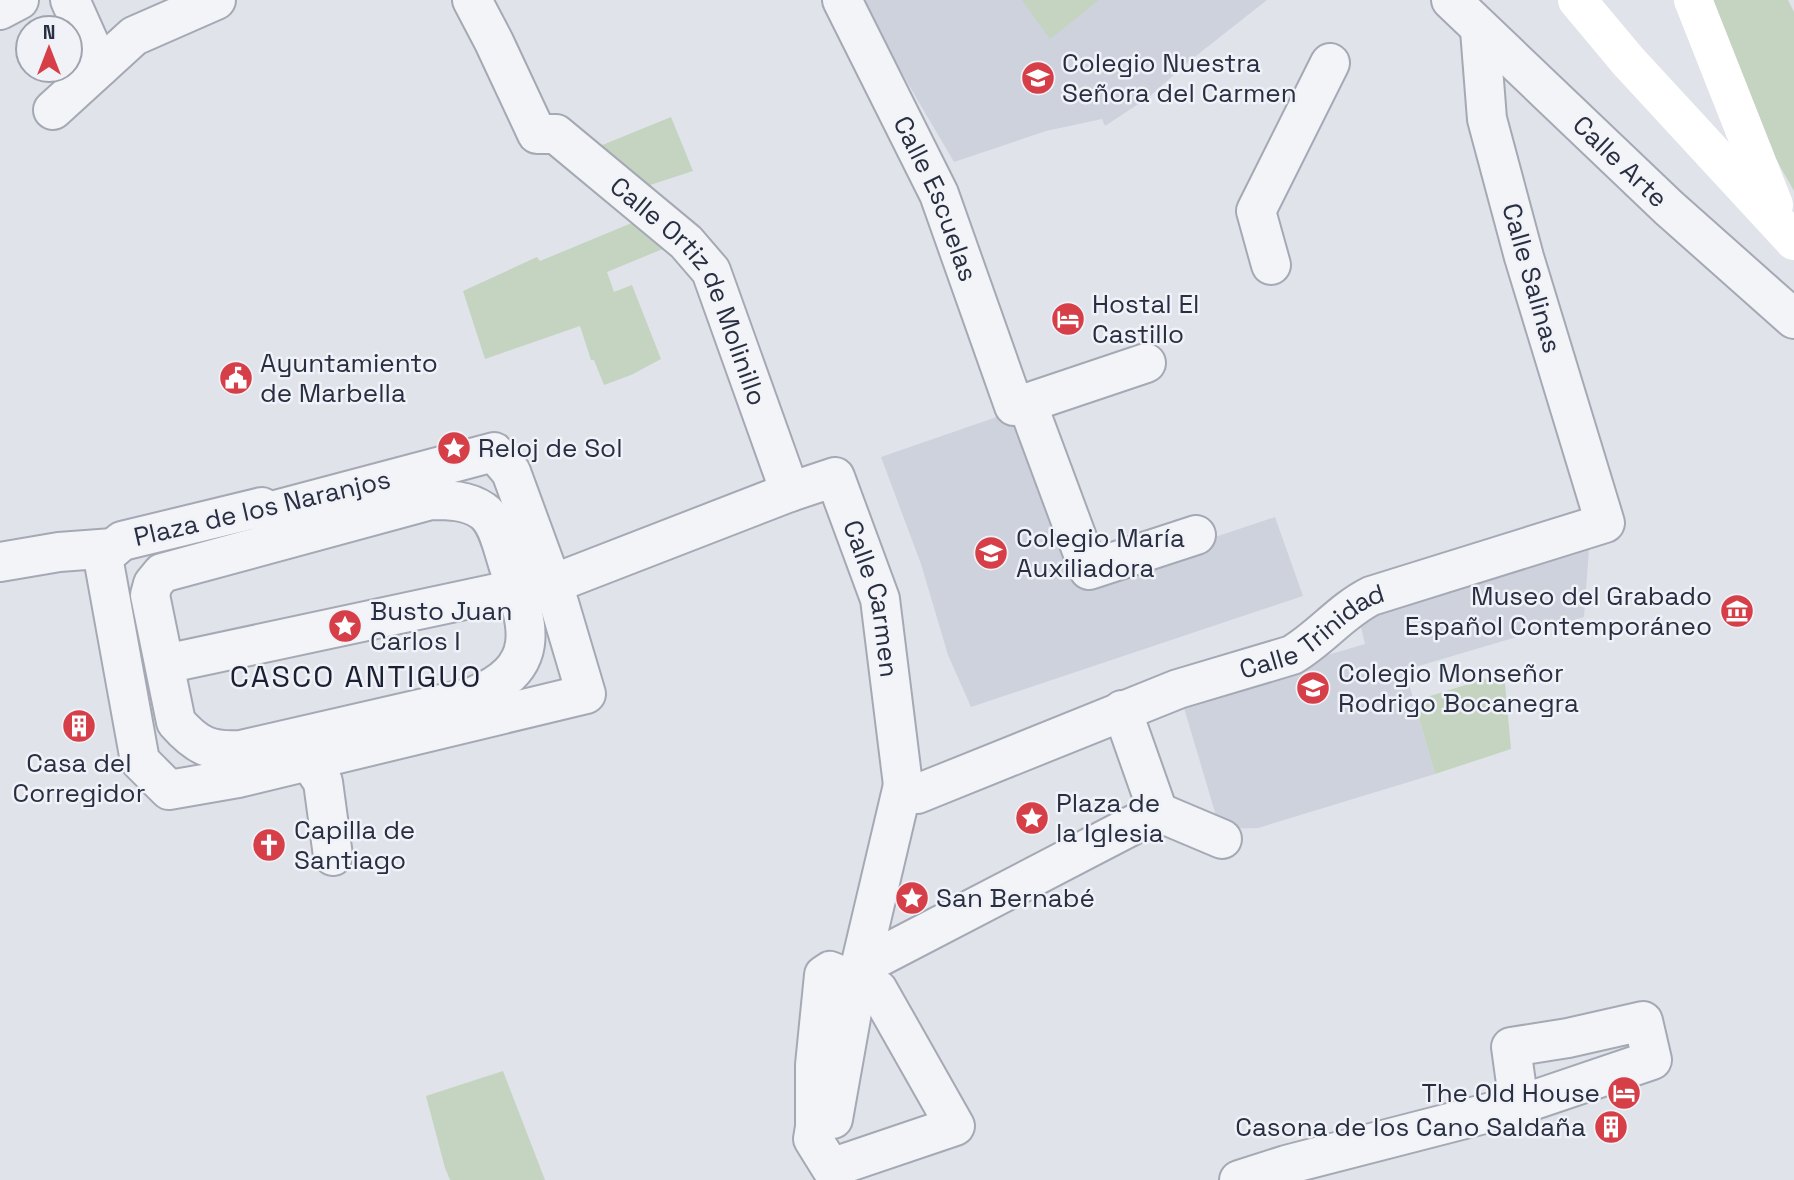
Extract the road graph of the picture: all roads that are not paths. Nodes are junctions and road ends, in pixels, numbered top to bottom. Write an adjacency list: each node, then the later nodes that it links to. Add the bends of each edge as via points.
1 (19, 0): 9 (street)
2 (70, 0): 12 (street)
3 (216, 0): 12 (street, via 134,36)
4 (472, 0): 20 (street, Calle Ortiz de Molinillo, via 537,134 556,134 686,242 711,271)
5 (842, 0): 18 (street, Calle Escuelas, via 939,194)
6 (1451, 0): 10 (street, Calle Arte)
7 (1577, 0): 14 (street)
8 (1693, 0): 14 (street)
9 (0, 10)
10 (1480, 30): 16 (street, Calle Arte); 22 (street, Calle Salinas, via 1487,119)
11 (1330, 63): 15 (street, via 1255,211)
12 (100, 67): 13 (street)
13 (53, 110)
14 (1788, 234)
15 (1272, 265)
16 (1794, 319)
17 (1146, 363): 18 (street)
18 (1021, 405): 23 (street, Calle Escuelas, via 1089,570)
19 (494, 452): 21 (street); 24 (street, Plaza de los Naranjos, via 264,513 262,507 148,534 121,541); 27 (street, via 511,472)
20 (790, 492): 27 (street); 32 (street, Calle Carmen, via 835,477 880,599)
21 (471, 504): 26 (street, Plaza de los Naranjos, via 431,499 162,573); 27 (street, via 485,512 495,526)
22 (1605, 523): 29 (street, Calle Trinidad, via 1371,596 1352,605 1292,655)
23 (1196, 535)
24 (113, 548): 25 (street); 26 (street, Plaza de los Naranjos); 33 (street, Plaza de los Naranjos, via 103,557 140,761)
25 (0, 562)
26 (153, 584): 28 (street, Plaza de los Naranjos, via 150,595)
27 (529, 590): 28 (street); 31 (street, via 522,654 513,671 495,688); 31 (street, via 586,694)
28 (164, 664): 30 (street, Plaza de los Naranjos, via 176,722)
29 (1122, 710): 32 (street, via 917,794 908,794); 34 (street)
30 (187, 734): 31 (street, via 202,746 223,751); 33 (street)
31 (306, 749): 33 (street, via 238,778); 36 (street, via 323,782)
32 (902, 778): 37 (street)
33 (169, 790)
34 (1158, 812): 35 (street); 37 (street)
35 (1222, 839)
36 (333, 856)
37 (859, 974): 37 (street, via 878,990 955,1126 831,1168 813,1139 824,975 830,971)
38 (1519, 1105): 39 (street)
39 (1239, 1180)

